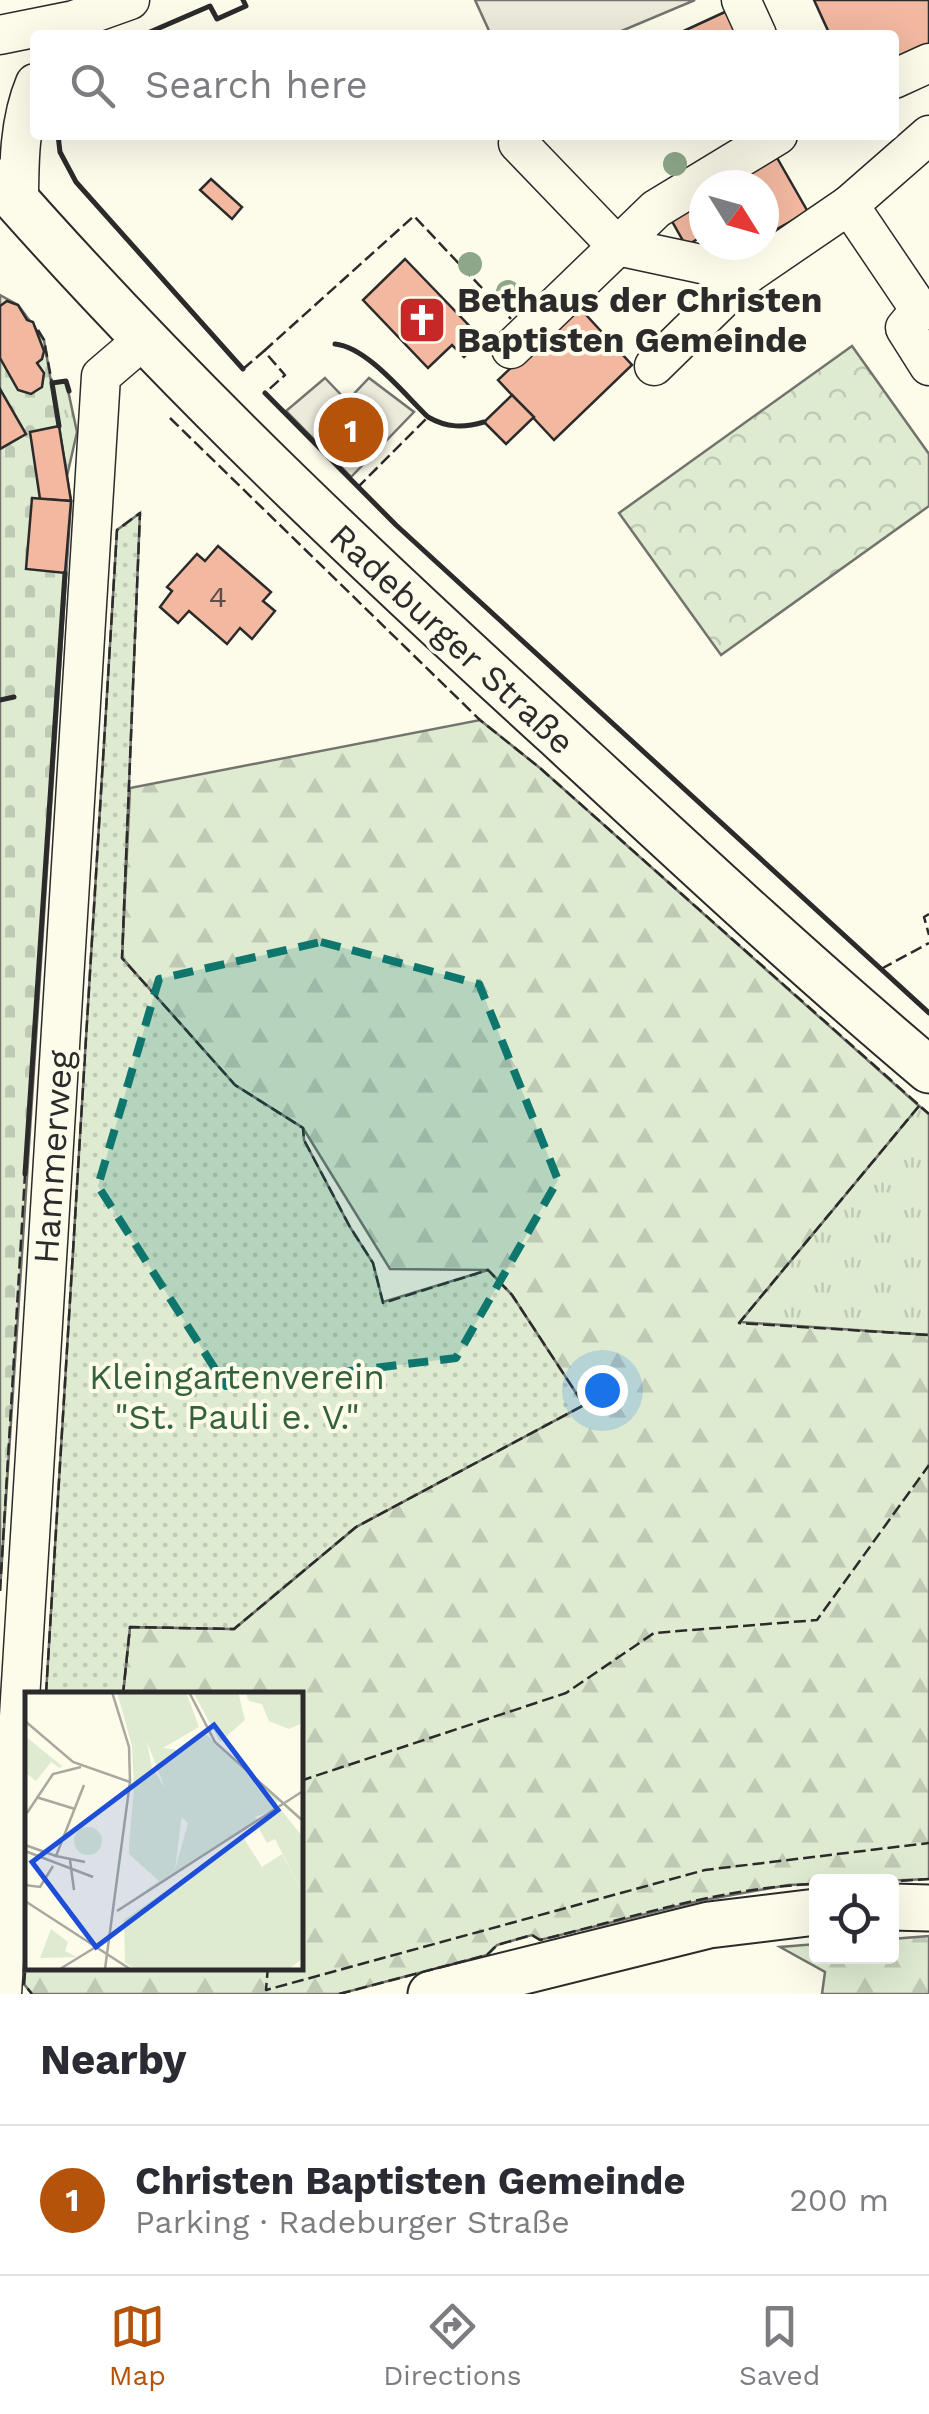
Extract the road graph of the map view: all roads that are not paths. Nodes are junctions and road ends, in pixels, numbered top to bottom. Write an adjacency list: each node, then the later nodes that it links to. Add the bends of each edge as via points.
1 (130, 0): 3 (street)
2 (742, 0): 4 (street)
3 (70, 28)
4 (755, 30)
5 (30, 32): 6 (street)
6 (0, 35)
7 (929, 63): 8 (street)
8 (899, 77)
9 (30, 101): 13 (street)
10 (929, 135): 14 (street)
11 (770, 140): 15 (street, via 656,209)
12 (518, 144): 15 (street)
13 (10, 193): 17 (main road, Radeburger Straße)
14 (849, 205): 16 (street); 20 (street, via 920,310 905,328)
15 (617, 246): 16 (street); 18 (street)
16 (748, 274): 19 (street)
17 (143, 340): 21 (main road, Radeburger Straße, via 375,568); 25 (street, Hammerweg, via 101,376)
18 (510, 349)
19 (654, 366)
20 (929, 366)
21 (929, 1070)
22 (899, 1907): 23 (main road)
23 (929, 1908)
24 (809, 1913): 26 (main road, via 709,1924)
25 (2, 1994)
26 (431, 1994)

